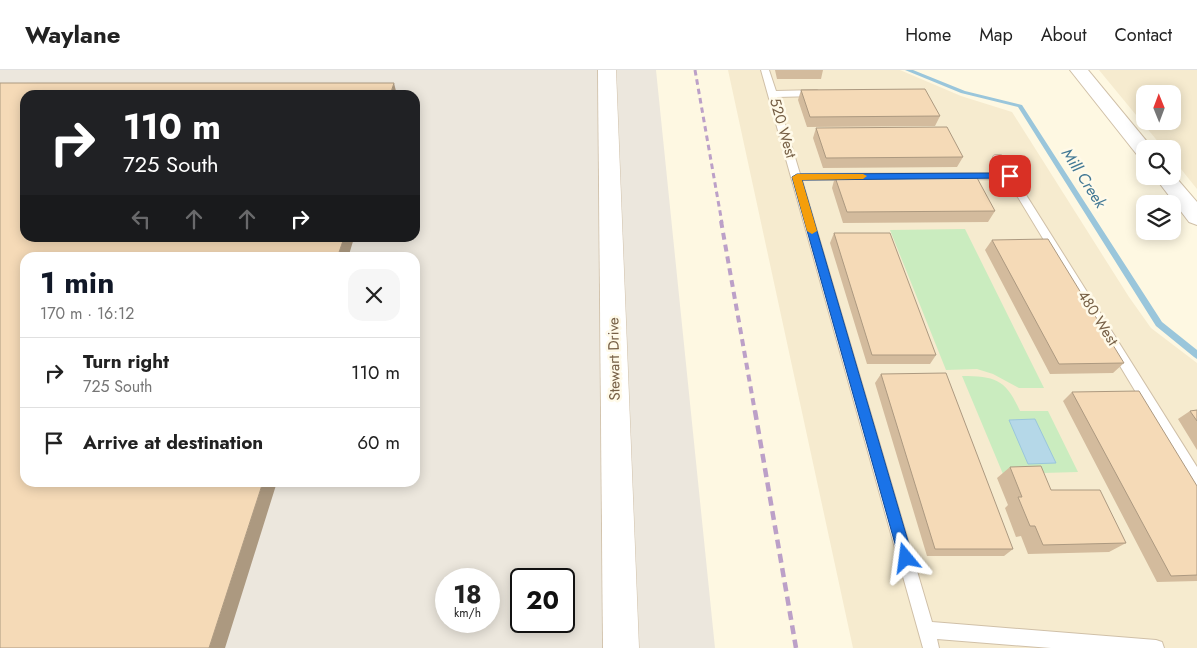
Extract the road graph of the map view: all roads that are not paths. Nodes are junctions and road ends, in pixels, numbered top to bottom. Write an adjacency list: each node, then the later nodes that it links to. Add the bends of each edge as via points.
1 (607, 70): 14 (street, Stewart Drive)
2 (765, 70): 5 (lane, 520 West)
3 (1079, 70): 6 (street)
4 (831, 93): 5 (lane)
5 (773, 94): 9 (lane, 520 West)
6 (1136, 141)
7 (998, 157): 8 (lane, 480 West)
8 (1010, 176): 9 (lane); 12 (lane, 480 West)
9 (797, 177): 13 (lane, 520 West)
10 (1171, 185): 11 (street)
11 (1197, 217)
12 (1197, 480)
13 (926, 630): 15 (lane, 520 West); 16 (lane)
14 (622, 648)
15 (931, 648)
16 (1156, 648)

